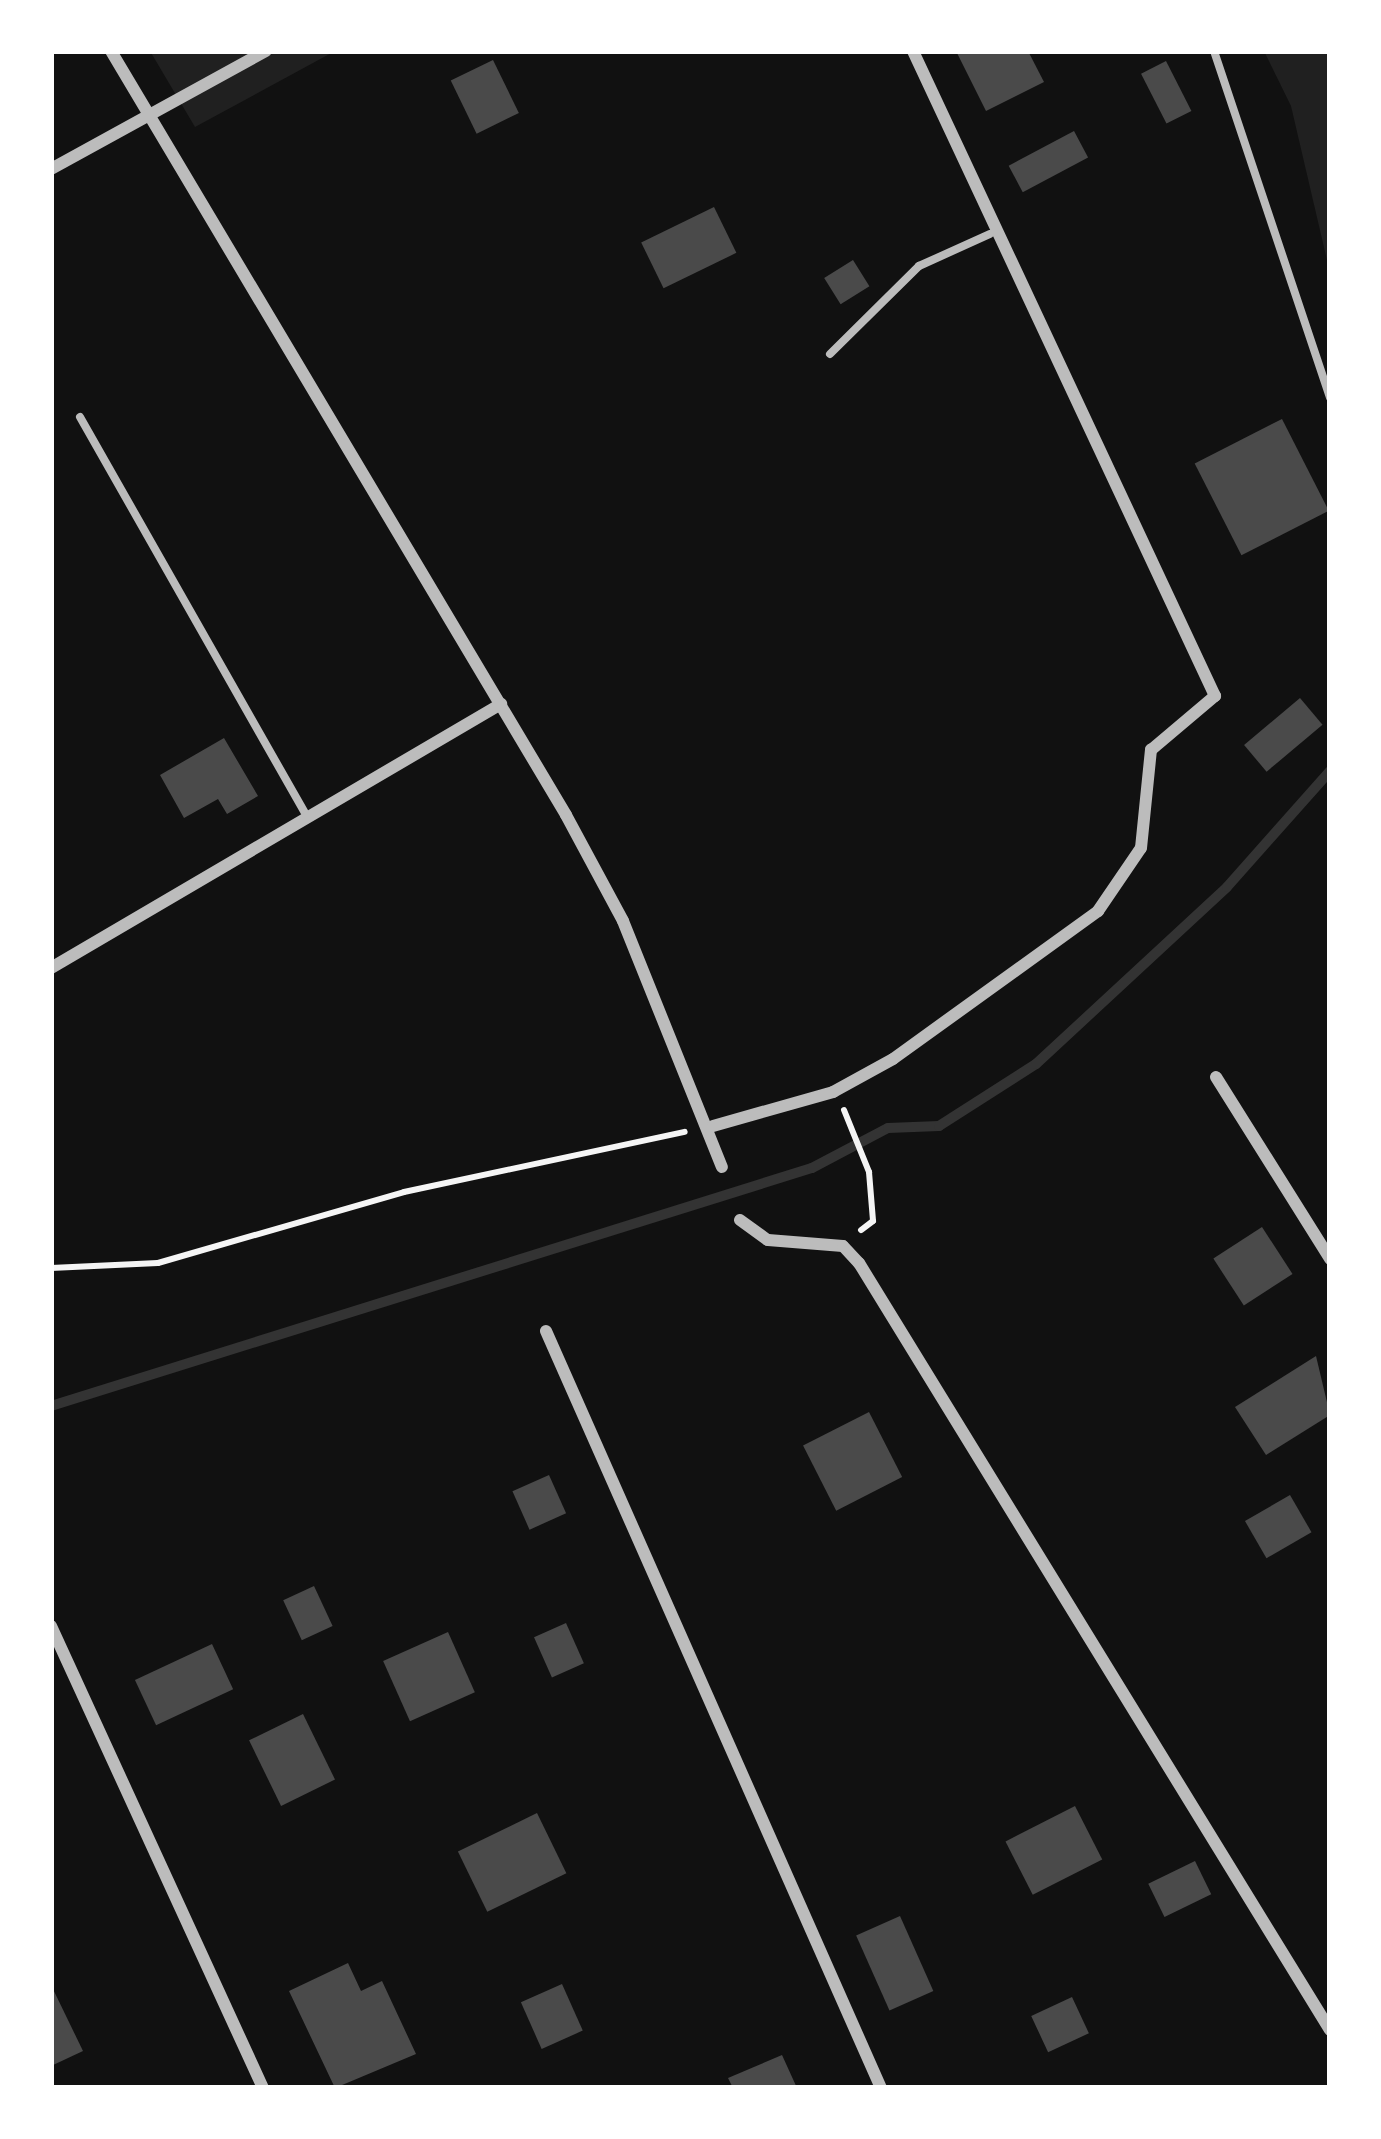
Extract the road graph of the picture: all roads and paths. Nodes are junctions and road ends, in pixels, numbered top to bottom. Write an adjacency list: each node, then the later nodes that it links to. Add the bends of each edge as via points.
1 (111, 51): 5 (street)
2 (266, 51): 5 (street)
3 (914, 51): 7 (street)
4 (1214, 51): 9 (lane)
5 (149, 116): 6 (street); 11 (street)
6 (51, 170)
7 (990, 234): 8 (lane, via 920,266); 15 (street, via 1216,696 1150,750 1141,848 1098,911 873,1070)
8 (830, 354)
9 (1330, 398)
10 (80, 417): 12 (lane)
11 (501, 704): 12 (street); 15 (street, via 623,921)
12 (308, 818): 13 (street)
13 (51, 968)
14 (1216, 1077): 20 (street)
15 (713, 1126): 17 (street); 21 (path, via 404,1192 158,1263)
16 (856, 1131): 19 (path, via 866,1151 873,1221)
17 (722, 1167)
18 (740, 1220): 19 (street, via 768,1240)
19 (843, 1246): 24 (street)
20 (1330, 1259)
21 (51, 1268)
22 (546, 1331): 26 (street)
23 (51, 1626): 25 (street)
24 (1330, 2030)
25 (263, 2088)
26 (881, 2088)

